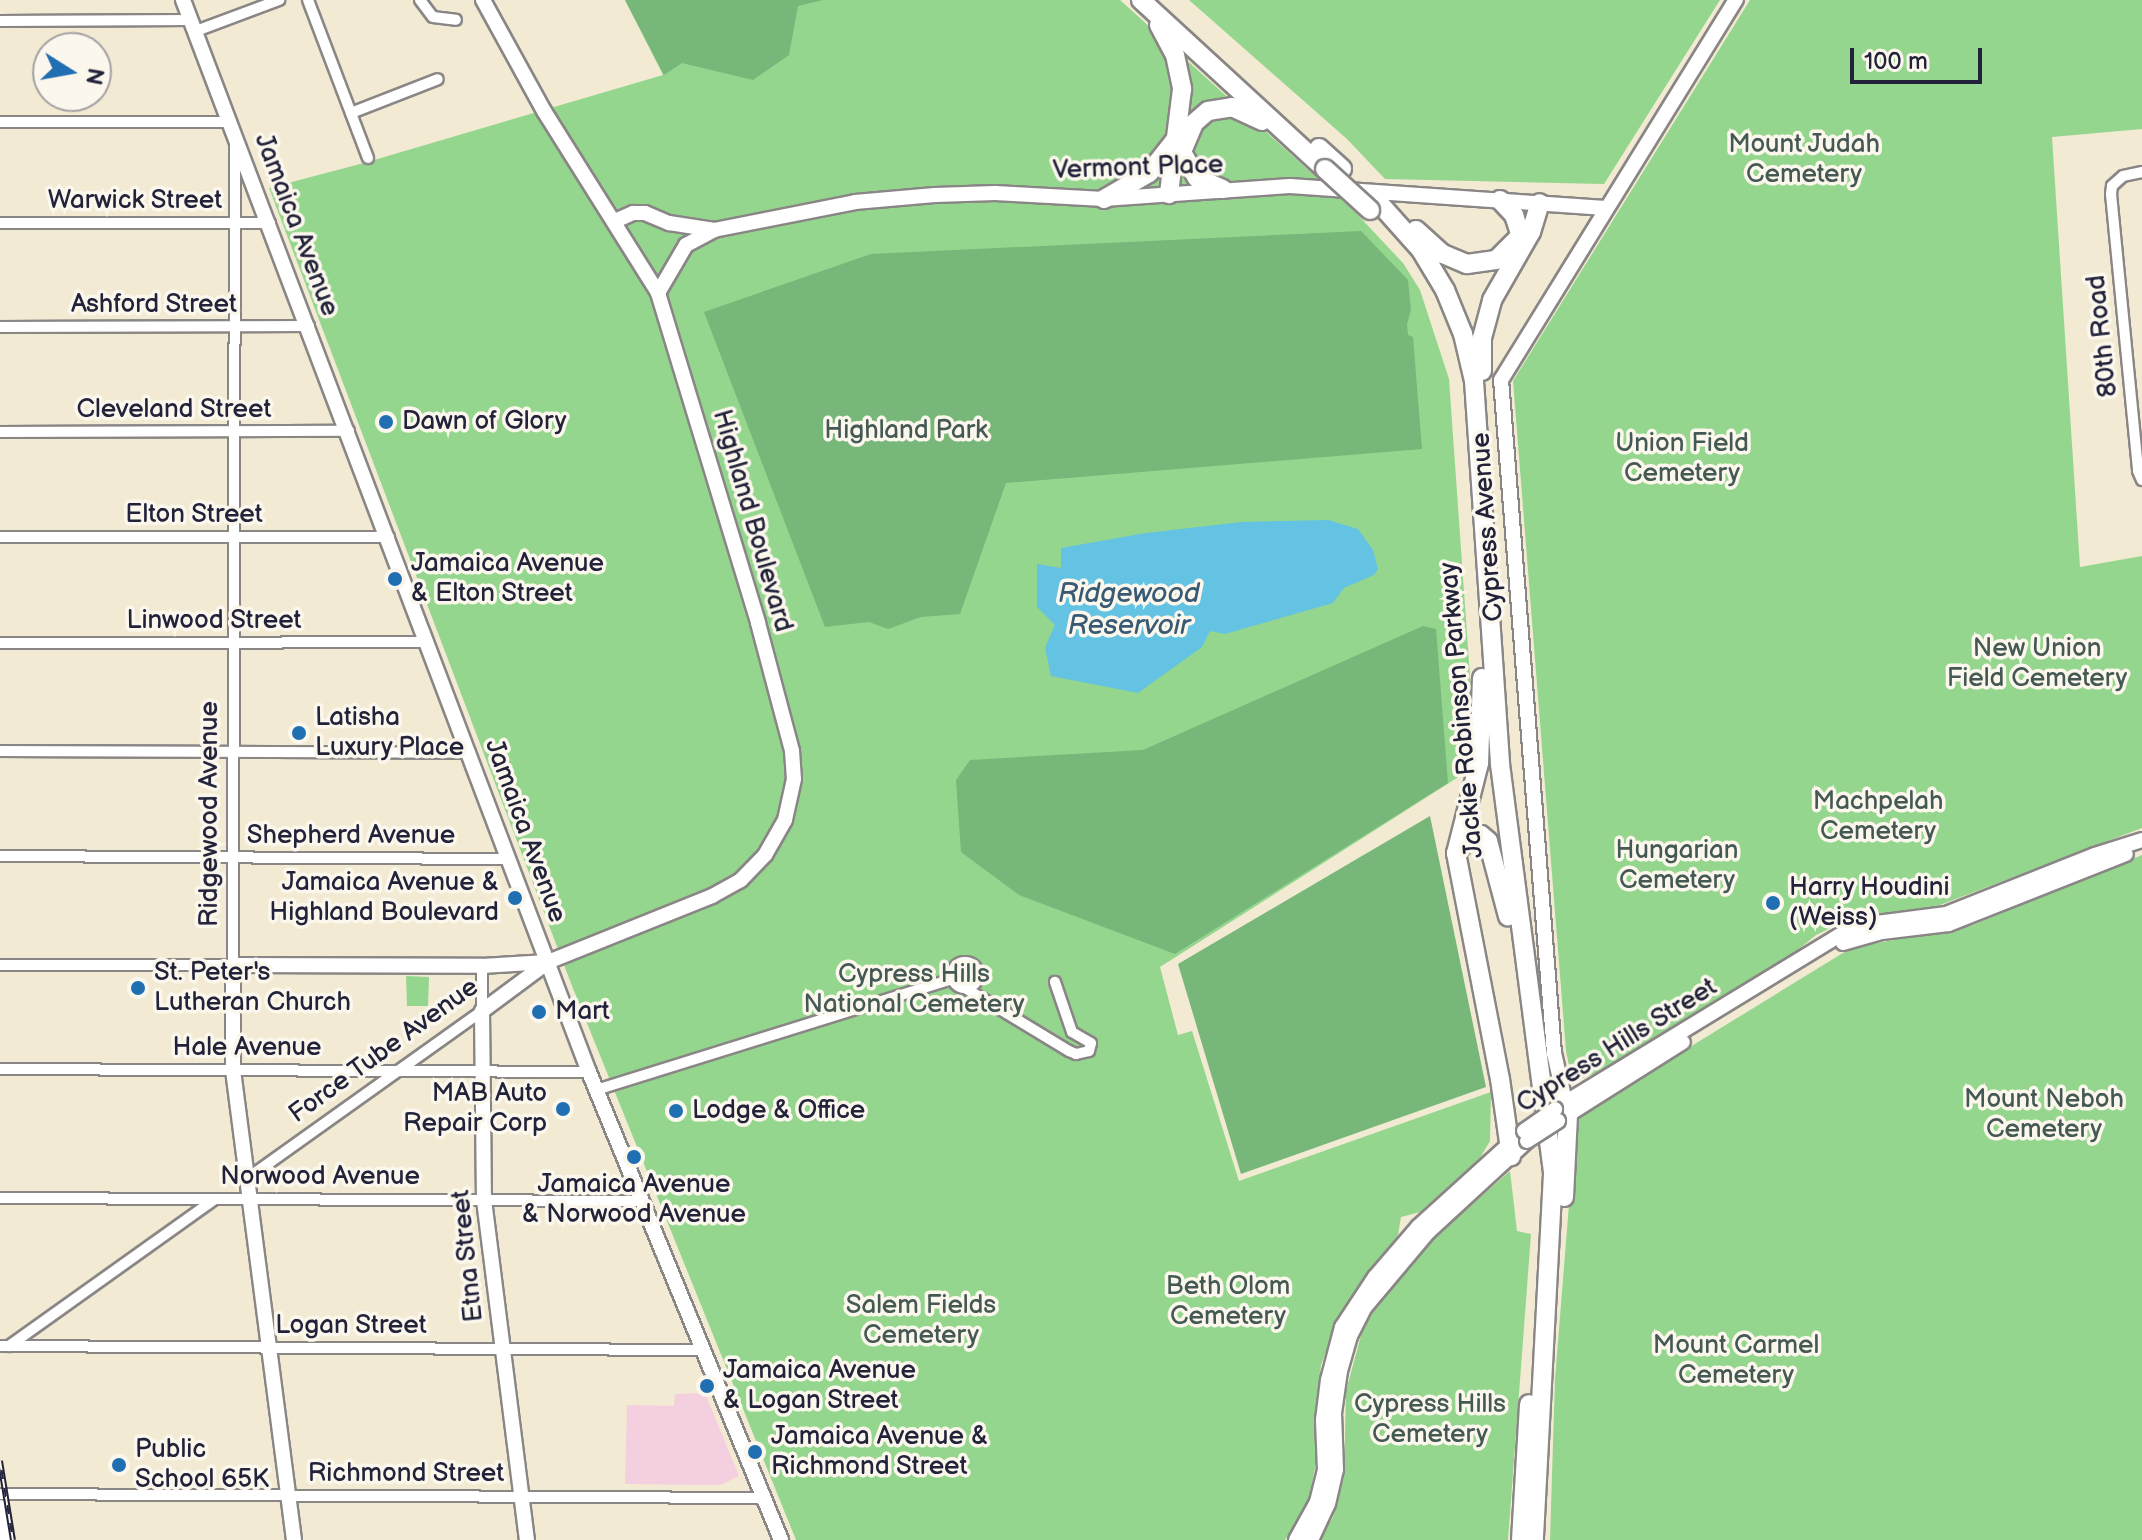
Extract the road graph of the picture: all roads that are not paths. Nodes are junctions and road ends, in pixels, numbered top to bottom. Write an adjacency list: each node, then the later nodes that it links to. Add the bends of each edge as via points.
1 (183, 0): 11 (main road, Jamaica Avenue)
2 (279, 0): 11 (street)
3 (308, 0): 13 (street)
4 (420, 0): 9 (street, via 433,17)
5 (483, 0): 28 (main road, Highland Boulevard, via 544,111)
6 (1141, 0): 16 (highway, Jackie Robinson Parkway); 17 (highway, via 1168,38 1178,64 1183,99)
7 (1158, 0): 19 (highway, Jackie Robinson Parkway)
8 (1736, 0): 27 (main road, Cypress Avenue)
9 (456, 20)
10 (0, 21): 11 (street)
11 (194, 26): 15 (main road, Jamaica Avenue)
12 (438, 79): 13 (street)
13 (351, 113): 18 (street)
14 (0, 122): 15 (street)
15 (233, 127): 30 (street, Ridgewood Avenue); 31 (main road, Jamaica Avenue)
16 (1299, 145): 17 (highway, via 1249,113 1226,107 1208,111); 19 (highway, Jackie Robinson Parkway)
17 (1180, 146): 21 (highway, via 1197,178); 22 (highway); 23 (highway, via 1149,173)
18 (368, 158)
19 (1334, 169): 26 (highway, Jackie Robinson Parkway, bridge)
20 (2142, 172): 42 (street, 80th Road, via 2123,176 2112,186)
21 (1223, 189): 22 (main road, Vermont Place); 24 (main road, Vermont Place, via 1303,187)
22 (1173, 194): 23 (main road, Vermont Place)
23 (1104, 199): 32 (main road, Vermont Place, via 935,195 855,202)
24 (1500, 200): 25 (main road, Vermont Place); 33 (highway, via 1514,215)
25 (1534, 203): 27 (main road, Vermont Place); 33 (highway); 41 (highway, via 1533,227 1485,320)
26 (1375, 207): 33 (highway, via 1403,217 1443,254 1461,263 1496,260); 41 (highway, Jackie Robinson Parkway, via 1429,262 1458,319 1474,381); 49 (highway, Jackie Robinson Parkway, via 1419,266 1458,353 1467,416)
27 (1605, 208): 75 (main road, Cypress Avenue, via 1501,380)
28 (615, 221): 32 (main road, via 645,213); 34 (main road, Highland Boulevard)
29 (0, 223): 30 (street, Warwick Street)
30 (234, 223): 31 (street, Warwick Street); 37 (street, Ridgewood Avenue)
31 (270, 223): 35 (main road, Jamaica Avenue)
32 (714, 230): 34 (main road, Vermont Place, via 686,245)
33 (1520, 234)
34 (658, 293): 61 (main road, Highland Boulevard, via 758,623 792,751 794,779 785,820 765,855 741,880)
35 (309, 326): 37 (street, Ashford Street); 38 (main road, Jamaica Avenue)
36 (0, 327): 37 (street, Ashford Street)
37 (234, 327): 40 (street, Ridgewood Avenue)
38 (349, 431): 40 (street, Cleveland Street); 45 (main road, Jamaica Avenue)
39 (0, 432): 40 (street, Cleveland Street)
40 (234, 432): 44 (street, Ridgewood Avenue)
41 (1480, 462): 87 (highway, Jackie Robinson Parkway, via 1500,764 1553,1174)
42 (2142, 480)
43 (0, 537): 44 (street, Elton Street)
44 (234, 537): 45 (street, Elton Street); 48 (street, Ridgewood Avenue)
45 (389, 537): 46 (main road, Jamaica Avenue)
46 (428, 642): 48 (street, Linwood Street); 52 (main road, Jamaica Avenue)
47 (0, 643): 48 (street, Linwood Street)
48 (234, 643): 51 (street, Ridgewood Avenue)
49 (1482, 671): 55 (highway, via 1479,763); 59 (highway, Jackie Robinson Parkway)
50 (0, 751): 51 (street)
51 (234, 752): 52 (street); 57 (street, Ridgewood Avenue)
52 (470, 753): 58 (main road, Jamaica Avenue)
53 (2142, 840): 60 (main road, Cypress Hills Street, via 1946,914 1869,924)
54 (2142, 850): 60 (main road, Cypress Hills Street, via 1949,924 1882,932)
55 (1456, 853): 59 (highway, via 1470,836 1488,841); 76 (highway)
56 (0, 856): 57 (street, Shepherd Avenue)
57 (233, 857): 58 (street, Shepherd Avenue); 63 (street, Ridgewood Avenue)
58 (509, 859): 61 (main road, Jamaica Avenue)
59 (1508, 916): 99 (highway, Jackie Robinson Parkway, via 1542,1167)
60 (1823, 947): 75 (main road, Cypress Hills Street)
61 (548, 962): 64 (main road); 68 (main road, Force Tube Avenue); 73 (main road, Jamaica Avenue)
62 (0, 965): 63 (street)
63 (233, 965): 64 (main road); 70 (main road, Ridgewood Avenue)
64 (482, 966): 68 (street, Etna Street)
65 (953, 979): 67 (street); 67 (street, via 958,965 970,964 977,978); 74 (street)
66 (1055, 982): 67 (street, via 1072,1032 1091,1043 1089,1051 1069,1051)
67 (965, 988)
68 (482, 1011): 71 (street, Force Tube Avenue); 72 (main road, Etna Street)
69 (0, 1069): 70 (street, Hale Avenue)
70 (233, 1070): 71 (street, Hale Avenue); 77 (main road, Ridgewood Avenue)
71 (397, 1071): 72 (street, Hale Avenue); 77 (street, Force Tube Avenue)
72 (482, 1072): 73 (street, Hale Avenue); 81 (main road, Etna Street)
73 (589, 1072): 74 (main road, Jamaica Avenue)
74 (596, 1090): 82 (main road, Jamaica Avenue)
75 (1562, 1111): 76 (main road, Cypress Hills Street, bridge); 87 (highway, via 1551,1382)
76 (1518, 1143): 97 (main road, Cypress Hills Street, via 1418,1227 1342,1327 1323,1420 1325,1470 1317,1502); 98 (main road, Cypress Hills Street, via 1428,1232 1365,1307 1340,1371 1334,1413 1336,1470)
77 (248, 1178): 80 (main road, Ridgewood Avenue)
78 (0, 1198): 79 (street, Norwood Avenue)
79 (216, 1199): 80 (street, Norwood Avenue); 84 (street)
80 (251, 1199): 81 (street, Norwood Avenue); 83 (main road, Ridgewood Avenue)
81 (484, 1200): 82 (street, Norwood Avenue); 85 (main road, Etna Street)
82 (640, 1201): 86 (main road, Jamaica Avenue)
83 (270, 1347): 84 (street, Logan Street); 85 (street, Logan Street); 89 (main road, Ridgewood Avenue)
84 (3, 1348)
85 (503, 1348): 86 (street, Logan Street); 90 (main road, Etna Street)
86 (701, 1350): 91 (main road, Jamaica Avenue)
87 (1539, 1467): 100 (highway, Jackie Robinson Parkway)
88 (0, 1494): 89 (street, Richmond Street)
89 (288, 1496): 90 (street, Richmond Street); 94 (main road, Ridgewood Avenue)
90 (521, 1497): 91 (street, Richmond Street); 95 (main road, Etna Street)
91 (764, 1498): 96 (main road, Jamaica Avenue)
92 (0, 1507): 93 (main road)
93 (6, 1540)
94 (294, 1540)
95 (527, 1540)
96 (781, 1540)
97 (1296, 1540)
98 (1311, 1540)
99 (1521, 1540)
100 (1534, 1540)

